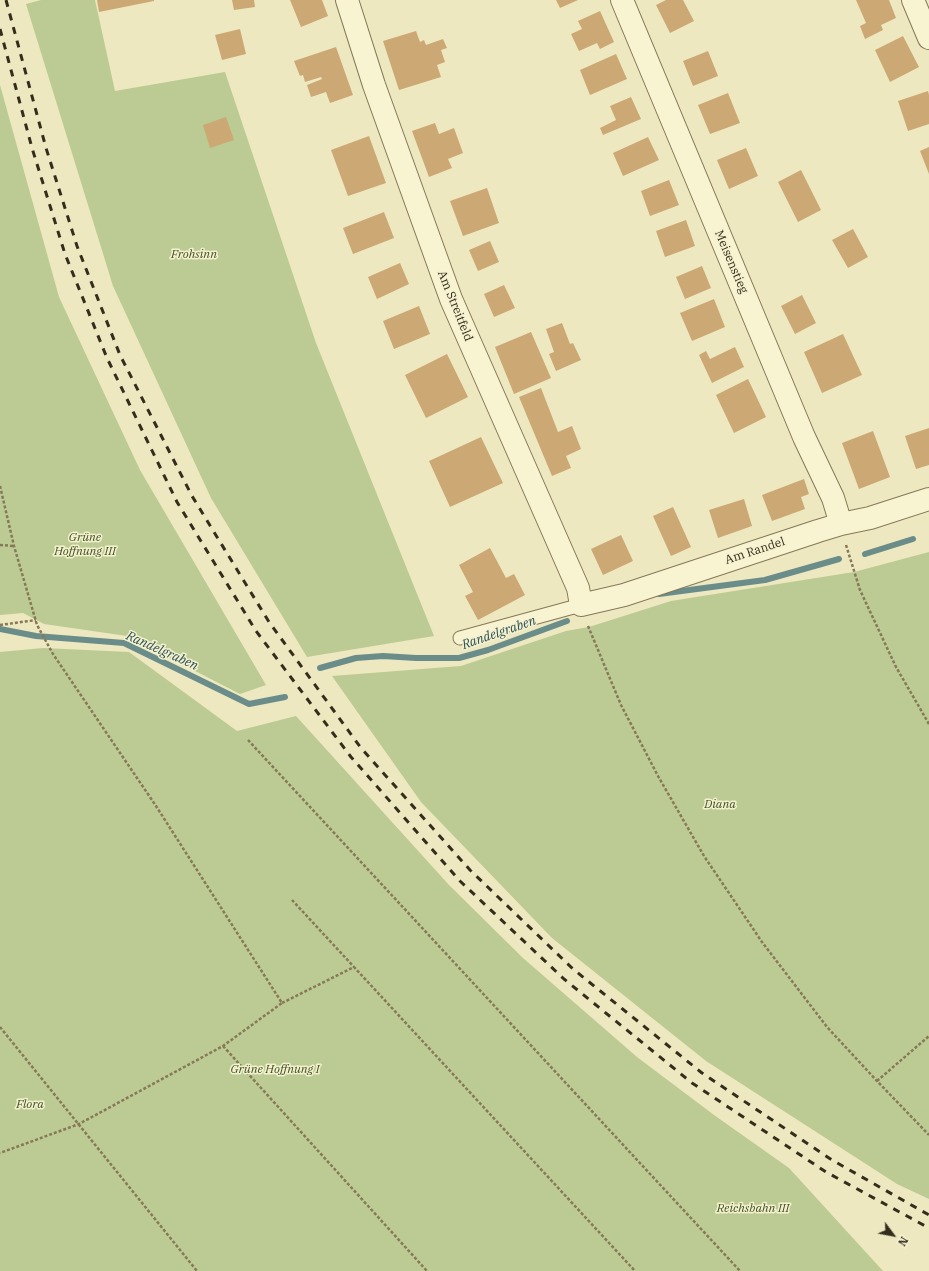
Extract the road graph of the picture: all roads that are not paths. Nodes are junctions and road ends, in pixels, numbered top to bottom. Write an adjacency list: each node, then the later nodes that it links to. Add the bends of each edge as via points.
1 (346, 0): 7 (street, Am Streitfeld, via 451,299 578,588)
2 (622, 0): 6 (street, Meisenstieg, via 804,437 833,498)
3 (913, 0): 4 (street)
4 (929, 38)
5 (929, 499): 6 (street, Am Randel, via 870,518)
6 (841, 524): 7 (street, Am Randel, via 624,595)
7 (581, 605): 8 (lane)
8 (460, 638)

